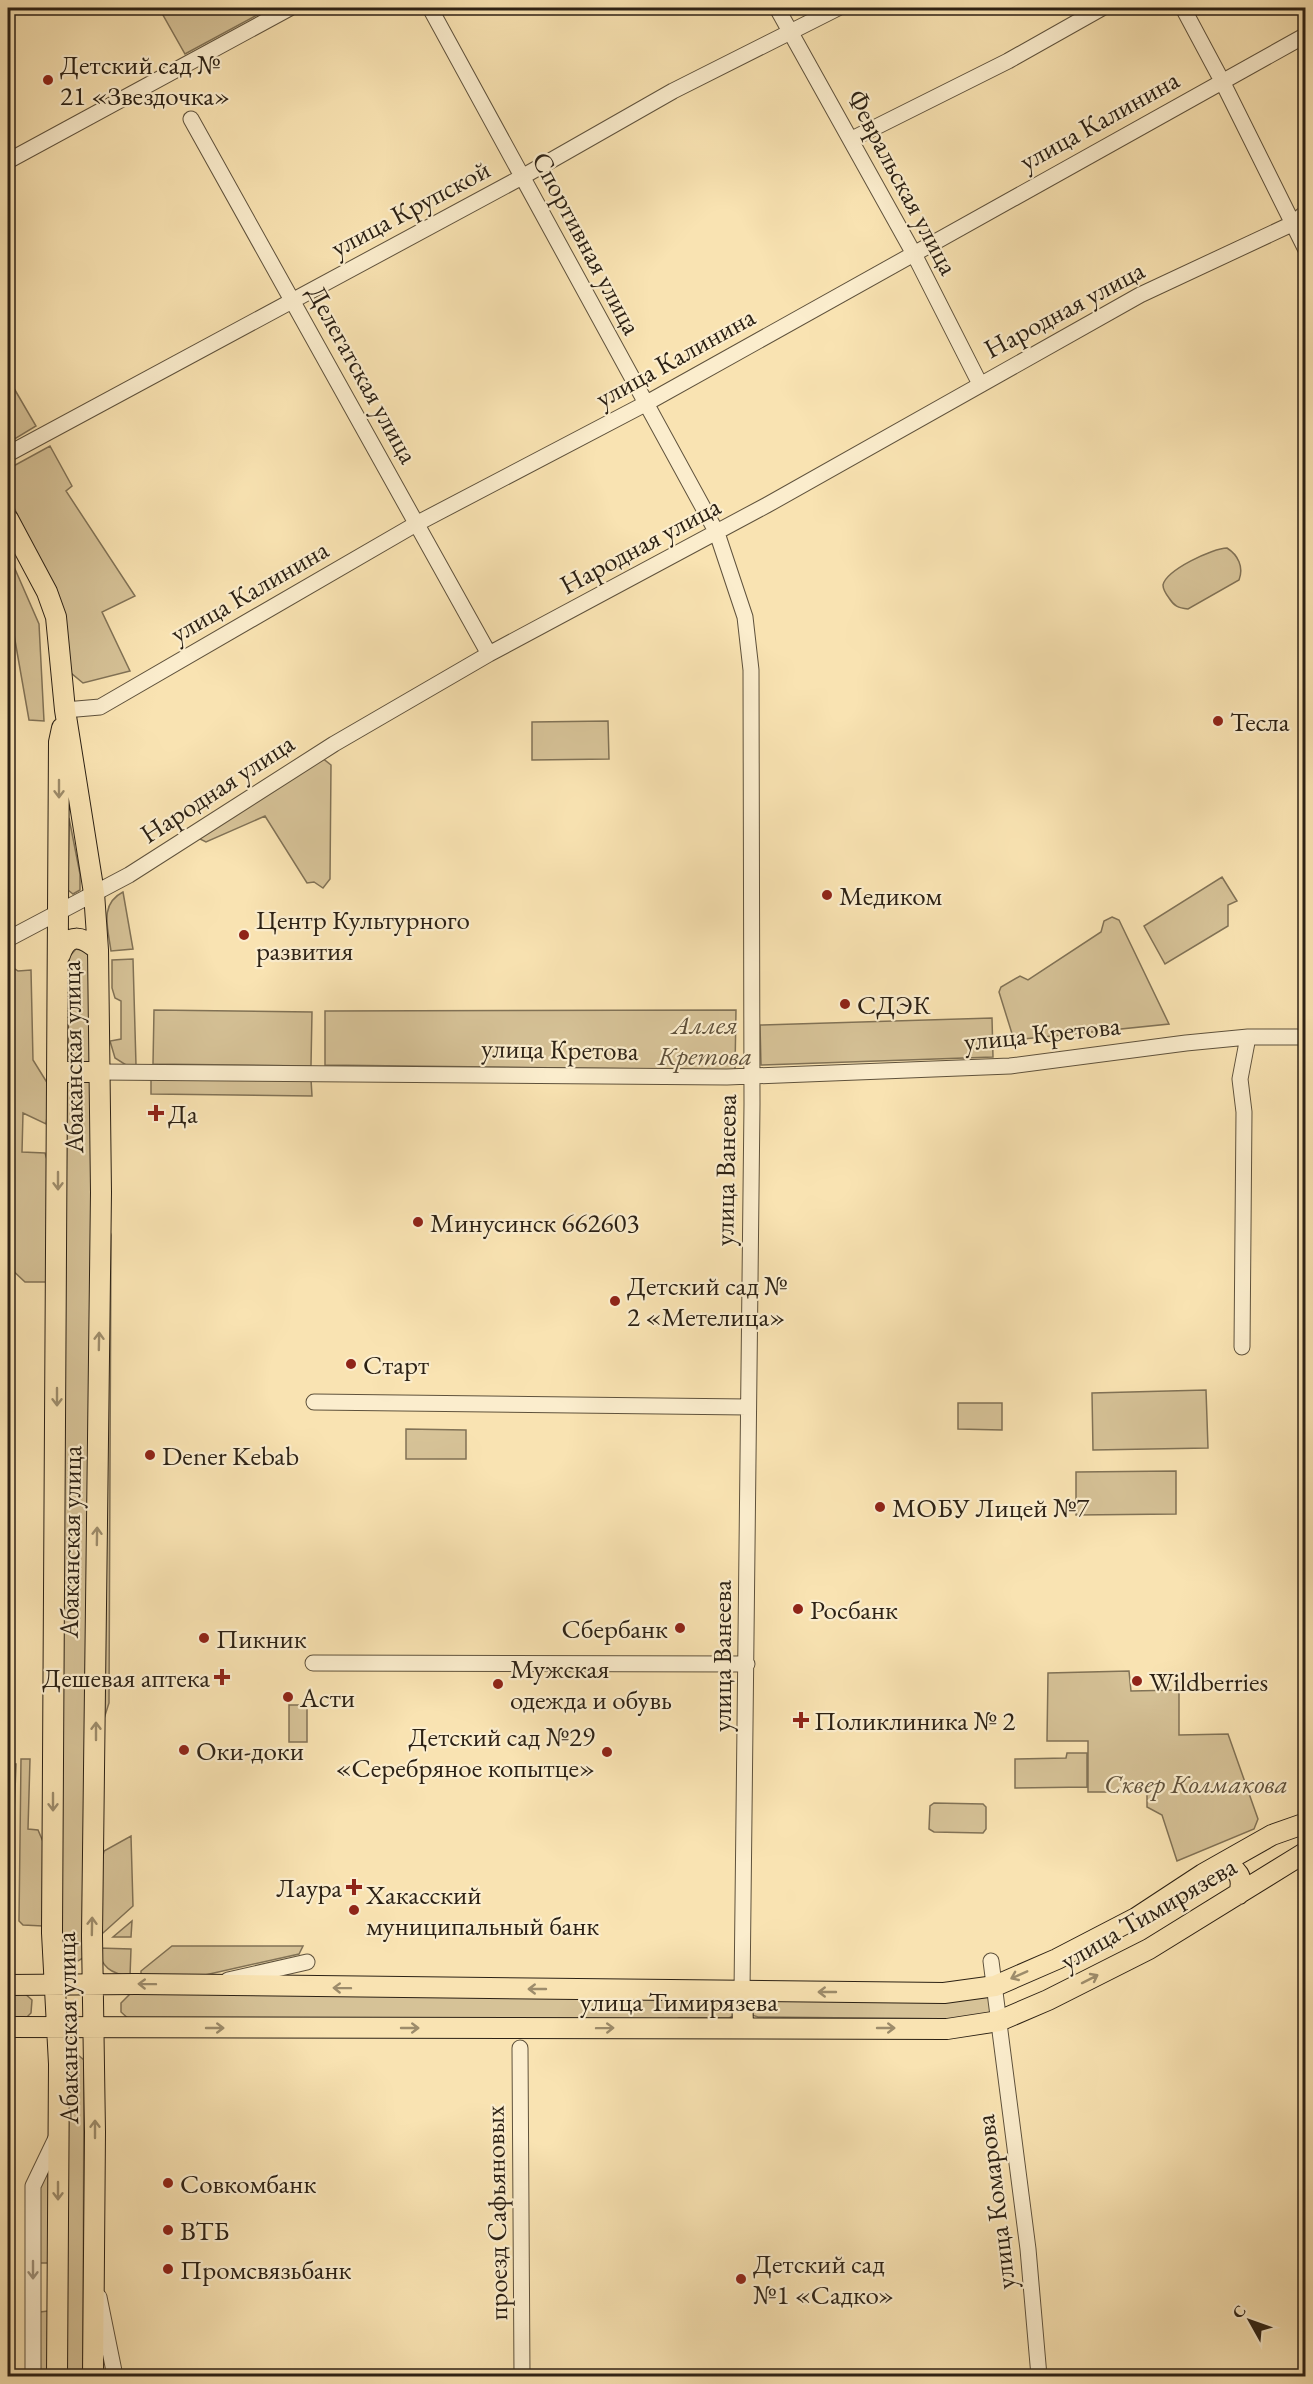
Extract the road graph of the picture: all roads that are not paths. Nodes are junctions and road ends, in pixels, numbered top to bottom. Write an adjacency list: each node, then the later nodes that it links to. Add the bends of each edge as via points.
1 (290, 8): 12 (street)
2 (430, 8): 13 (street, Спортивная улица)
3 (777, 8): 7 (street, Февральская улица)
4 (838, 8): 7 (street, улица Крупской)
5 (1102, 8): 11 (street, via 1008,61)
6 (1182, 8): 9 (street)
7 (790, 33): 11 (street, Февральская улица); 13 (street, улица Крупской, via 673,91)
8 (1305, 35): 9 (street, улица Калинина)
9 (1222, 81): 15 (street); 17 (street, улица Калинина)
10 (191, 118): 18 (street, Делегатская улица)
11 (852, 139): 17 (street, Февральская улица)
12 (8, 162)
13 (522, 177): 18 (street, улица Крупской); 20 (street, Спортивная улица)
14 (1305, 212): 15 (street, Народная улица)
15 (1294, 223): 16 (street); 19 (street, Народная улица, via 1140,295)
16 (1305, 250)
17 (914, 254): 19 (street, Февральская улица); 20 (street, улица Калинина)
18 (294, 300): 21 (street, улица Крупской); 23 (street, Делегатская улица)
19 (980, 384): 24 (street, Народная улица)
20 (645, 404): 23 (street, улица Калинина); 24 (street, Спортивная улица)
21 (8, 454)
22 (8, 519): 26 (main road, Абаканская улица, via 56,617)
23 (416, 524): 25 (street, Делегатская улица); 26 (street, улица Калинина, via 100,707)
24 (717, 533): 25 (street, Народная улица); 36 (street, улица Ванеева, via 745,617 751,670)
25 (489, 654): 27 (street, Народная улица, via 334,744 129,876)
26 (65, 710): 27 (main road, Абаканская улица); 28 (main road, Абаканская улица, one-way to 28, via 59,742)
27 (94, 893): 28 (street, Народная улица); 30 (main road, Абаканская улица)
28 (59, 912): 29 (street, Народная улица); 31 (main road, Абаканская улица)
29 (8, 939)
30 (98, 950): 31 (main road, via 77,937 66,942); 35 (main road, Абаканская улица)
31 (60, 955): 34 (main road, Абаканская улица)
32 (1248, 1037): 33 (street, улица Кретова); 36 (street, улица Кретова, via 1010,1066); 37 (street, via 1240,1079 1244,1113)
33 (1305, 1037)
34 (58, 1072): 35 (main road); 49 (main road, Абаканская улица, one-way to 49, via 52,1933)
35 (99, 1072): 36 (street, улица Кретова, via 727,1077); 50 (main road, Абаканская улица, one-way to 35)
36 (751, 1074): 39 (street, улица Ванеева)
37 (1242, 1347)
38 (314, 1402): 39 (street)
39 (747, 1407): 41 (street, улица Ванеева)
40 (313, 1663): 41 (street)
41 (747, 1664): 53 (street, улица Ванеева)
42 (1305, 1823): 44 (main road, улица Тимирязева, via 1272,1835)
43 (1305, 1852): 45 (main road, улица Тимирязева)
44 (1221, 1864): 45 (main road, via 1233,1867 1239,1874); 52 (main road, улица Тимирязева, one-way to 52, via 1136,1918)
45 (1239, 1894): 54 (main road, улица Тимирязева, one-way to 45, via 1149,1949)
46 (991, 1961): 52 (street, улица Комарова)
47 (307, 1962): 51 (street)
48 (8, 1985): 49 (main road, улица Тимирязева)
49 (55, 1985): 50 (main road, улица Тимирязева); 56 (main road, Абаканская улица)
50 (93, 1985): 51 (main road, улица Тимирязева, one-way to 50); 58 (main road, Абаканская улица)
51 (203, 1986): 53 (main road, улица Тимирязева, one-way to 51)
52 (995, 1986): 53 (main road, улица Тимирязева, one-way to 53, via 944,1993); 54 (street, улица Комарова)
53 (742, 1992): 57 (main road)
54 (999, 2021): 57 (main road, улица Тимирязева, one-way to 54, via 947,2029); 67 (street, улица Комарова, via 1028,2249)
55 (8, 2027): 56 (main road, улица Тимирязева)
56 (57, 2027): 58 (main road, улица Тимирязева); 60 (main road, Абаканская улица)
57 (743, 2027): 58 (main road, улица Тимирязева, one-way to 57)
58 (94, 2028): 61 (main road, Абаканская улица, one-way to 58)
59 (520, 2048): 66 (street, проезд Сафьяновых)
60 (59, 2133): 62 (street, one-way to 62, via 33,2186); 63 (main road, Абаканская улица, one-way to 63)
61 (94, 2274): 64 (main road, Абаканская улица); 65 (street)
62 (33, 2376)
63 (57, 2376)
64 (93, 2376)
65 (115, 2376)
66 (522, 2376)
67 (1039, 2376)

